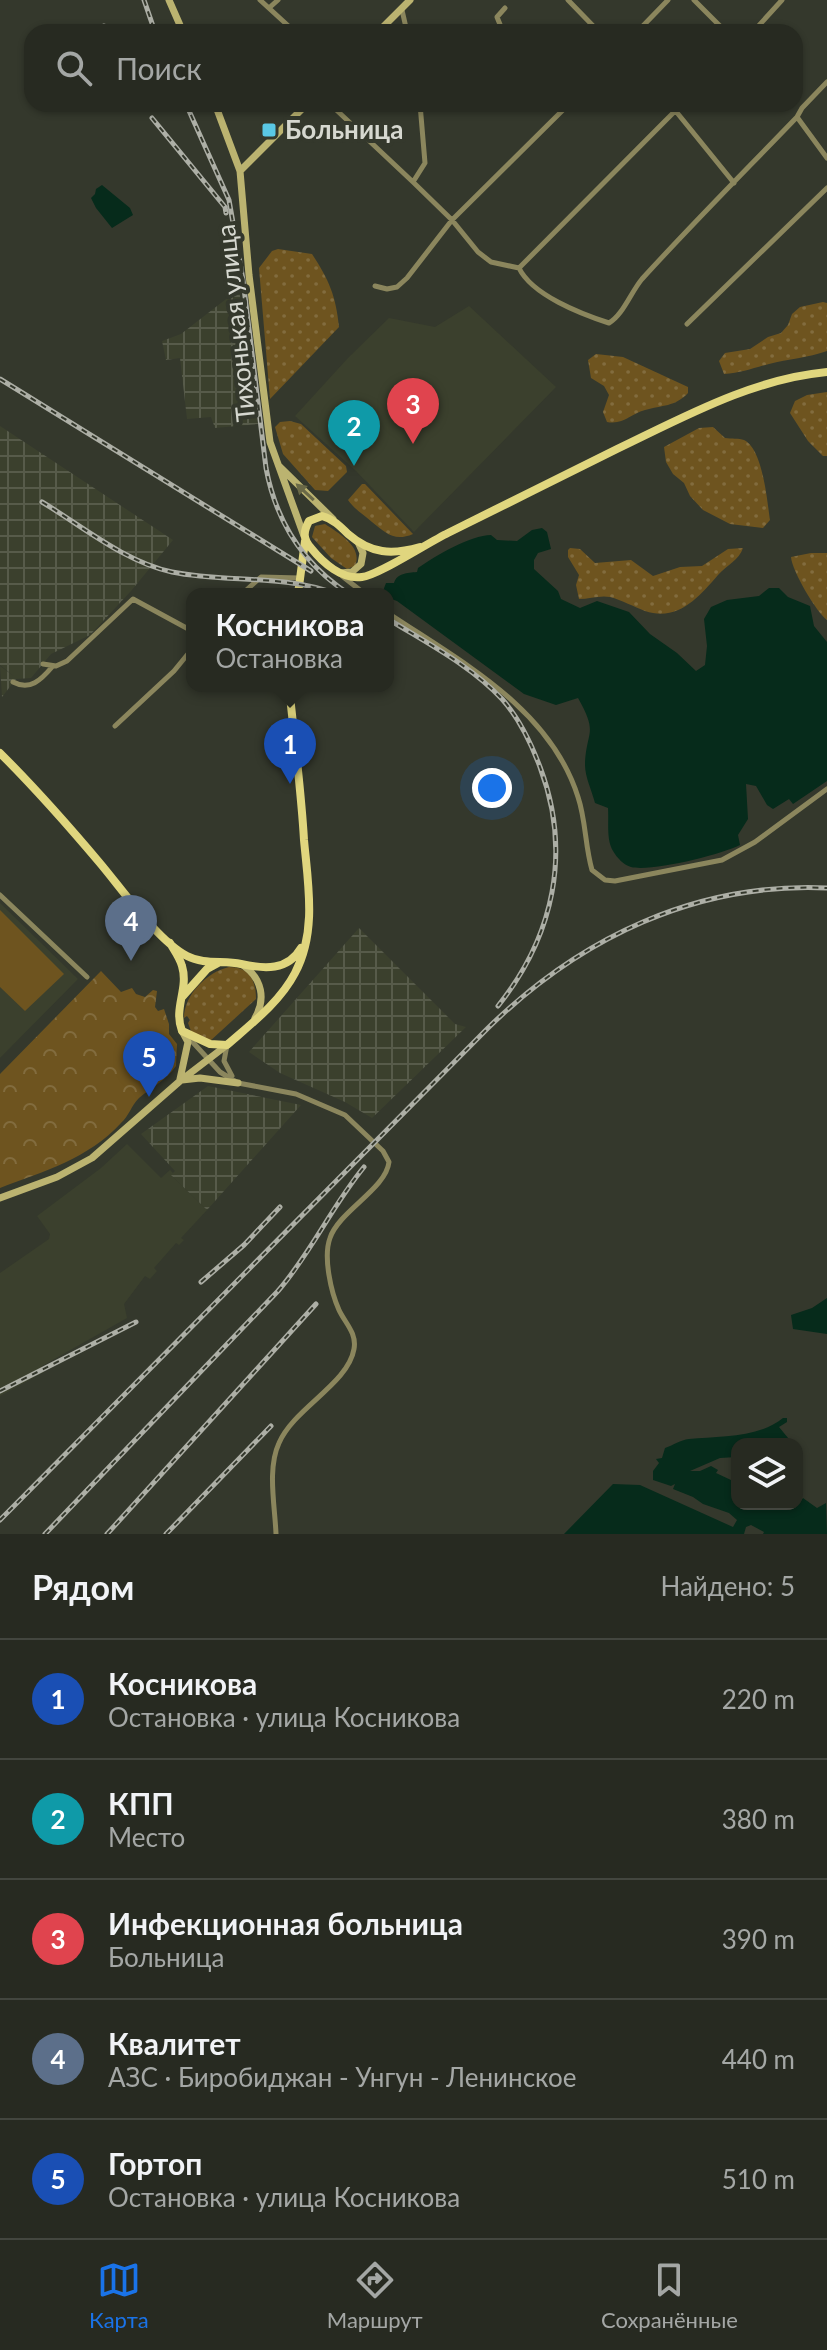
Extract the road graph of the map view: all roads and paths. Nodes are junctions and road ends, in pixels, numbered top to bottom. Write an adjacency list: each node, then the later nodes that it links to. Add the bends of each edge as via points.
1 (169, 0): 12 (street)
2 (260, 0): 9 (street)
3 (278, 0): 9 (street)
4 (410, 0): 11 (street)
5 (568, 0): 17 (street)
6 (668, 0): 18 (street)
7 (694, 0): 19 (street)
8 (782, 0): 20 (street)
9 (269, 8): 13 (street)
10 (505, 8): 16 (street, via 497,17)
11 (401, 9): 14 (street); 15 (street)
12 (180, 24)
13 (286, 24)
14 (386, 24)
15 (405, 24)
16 (500, 24)
17 (591, 24)
18 (645, 24)
19 (718, 24)
20 (760, 24)
21 (827, 82): 22 (street)
22 (803, 107)
23 (218, 112): 33 (street, Тихонькая улица)
24 (299, 112): 33 (street)
25 (339, 112): 34 (street)
26 (421, 112): 34 (street, via 425,163)
27 (561, 112): 37 (street)
28 (674, 112): 38 (street)
29 (678, 112): 35 (street)
30 (800, 112): 31 (street)
31 (797, 117): 32 (street); 35 (street)
32 (827, 158)
33 (240, 171): 42 (street, Тихонькая улица, via 263,394)
34 (413, 182): 37 (street)
35 (734, 183): 38 (street, via 633,290 609,323 543,294 525,281)
36 (827, 188): 40 (street)
37 (452, 220): 38 (street, via 491,262); 39 (street, via 397,287)
38 (519, 268)
39 (375, 286)
40 (687, 324)
41 (827, 372): 46 (main road, via 732,395)
42 (276, 462): 43 (street, one-way to 42); 44 (street, Тихонькая улица)
43 (334, 521): 44 (main road, via 312,518); 45 (main road)
44 (305, 538): 47 (main road); 48 (main road)
45 (355, 540): 46 (main road, via 385,553); 47 (street, via 362,550 361,564 352,572)
46 (420, 547): 47 (main road, via 367,576)
47 (338, 573): 51 (street)
48 (301, 579): 49 (street, via 261,577); 50 (main road)
49 (249, 588)
50 (299, 588)
51 (357, 588)
52 (394, 617): 61 (street, via 475,672 538,724 572,781 592,870 605,880 722,860)
53 (186, 628): 56 (street, via 133,599 67,661)
54 (186, 656): 59 (street)
55 (43, 664): 56 (street)
56 (52, 666): 57 (street, via 32,685)
57 (13, 682)
58 (290, 692): 63 (main road)
59 (115, 726)
60 (0, 753): 64 (main road, via 53,806)
61 (827, 789)
62 (0, 895): 67 (street)
63 (309, 929): 66 (main road, via 289,962 269,968); 69 (main road, via 294,976)
64 (170, 943): 65 (main road, via 190,958); 68 (main road, via 183,967)
65 (223, 962): 66 (main road); 68 (main road, via 207,969)
66 (238, 963): 69 (street, via 258,982 261,1006)
67 (87, 977)
68 (180, 1000): 70 (main road)
69 (254, 1020): 71 (main road)
70 (182, 1031): 71 (main road, via 210,1044); 72 (street); 73 (street, via 188,1042)
71 (227, 1045): 72 (street); 74 (street, via 226,1067)
72 (209, 1058): 73 (street); 74 (street)
73 (180, 1081): 74 (street); 75 (street, via 92,1158)
74 (238, 1083): 76 (street, via 286,1091 334,1110 351,1120 389,1162 385,1175 330,1238 333,1291 354,1337 354,1351 278,1445)
75 (0, 1198)
76 (276, 1534)

